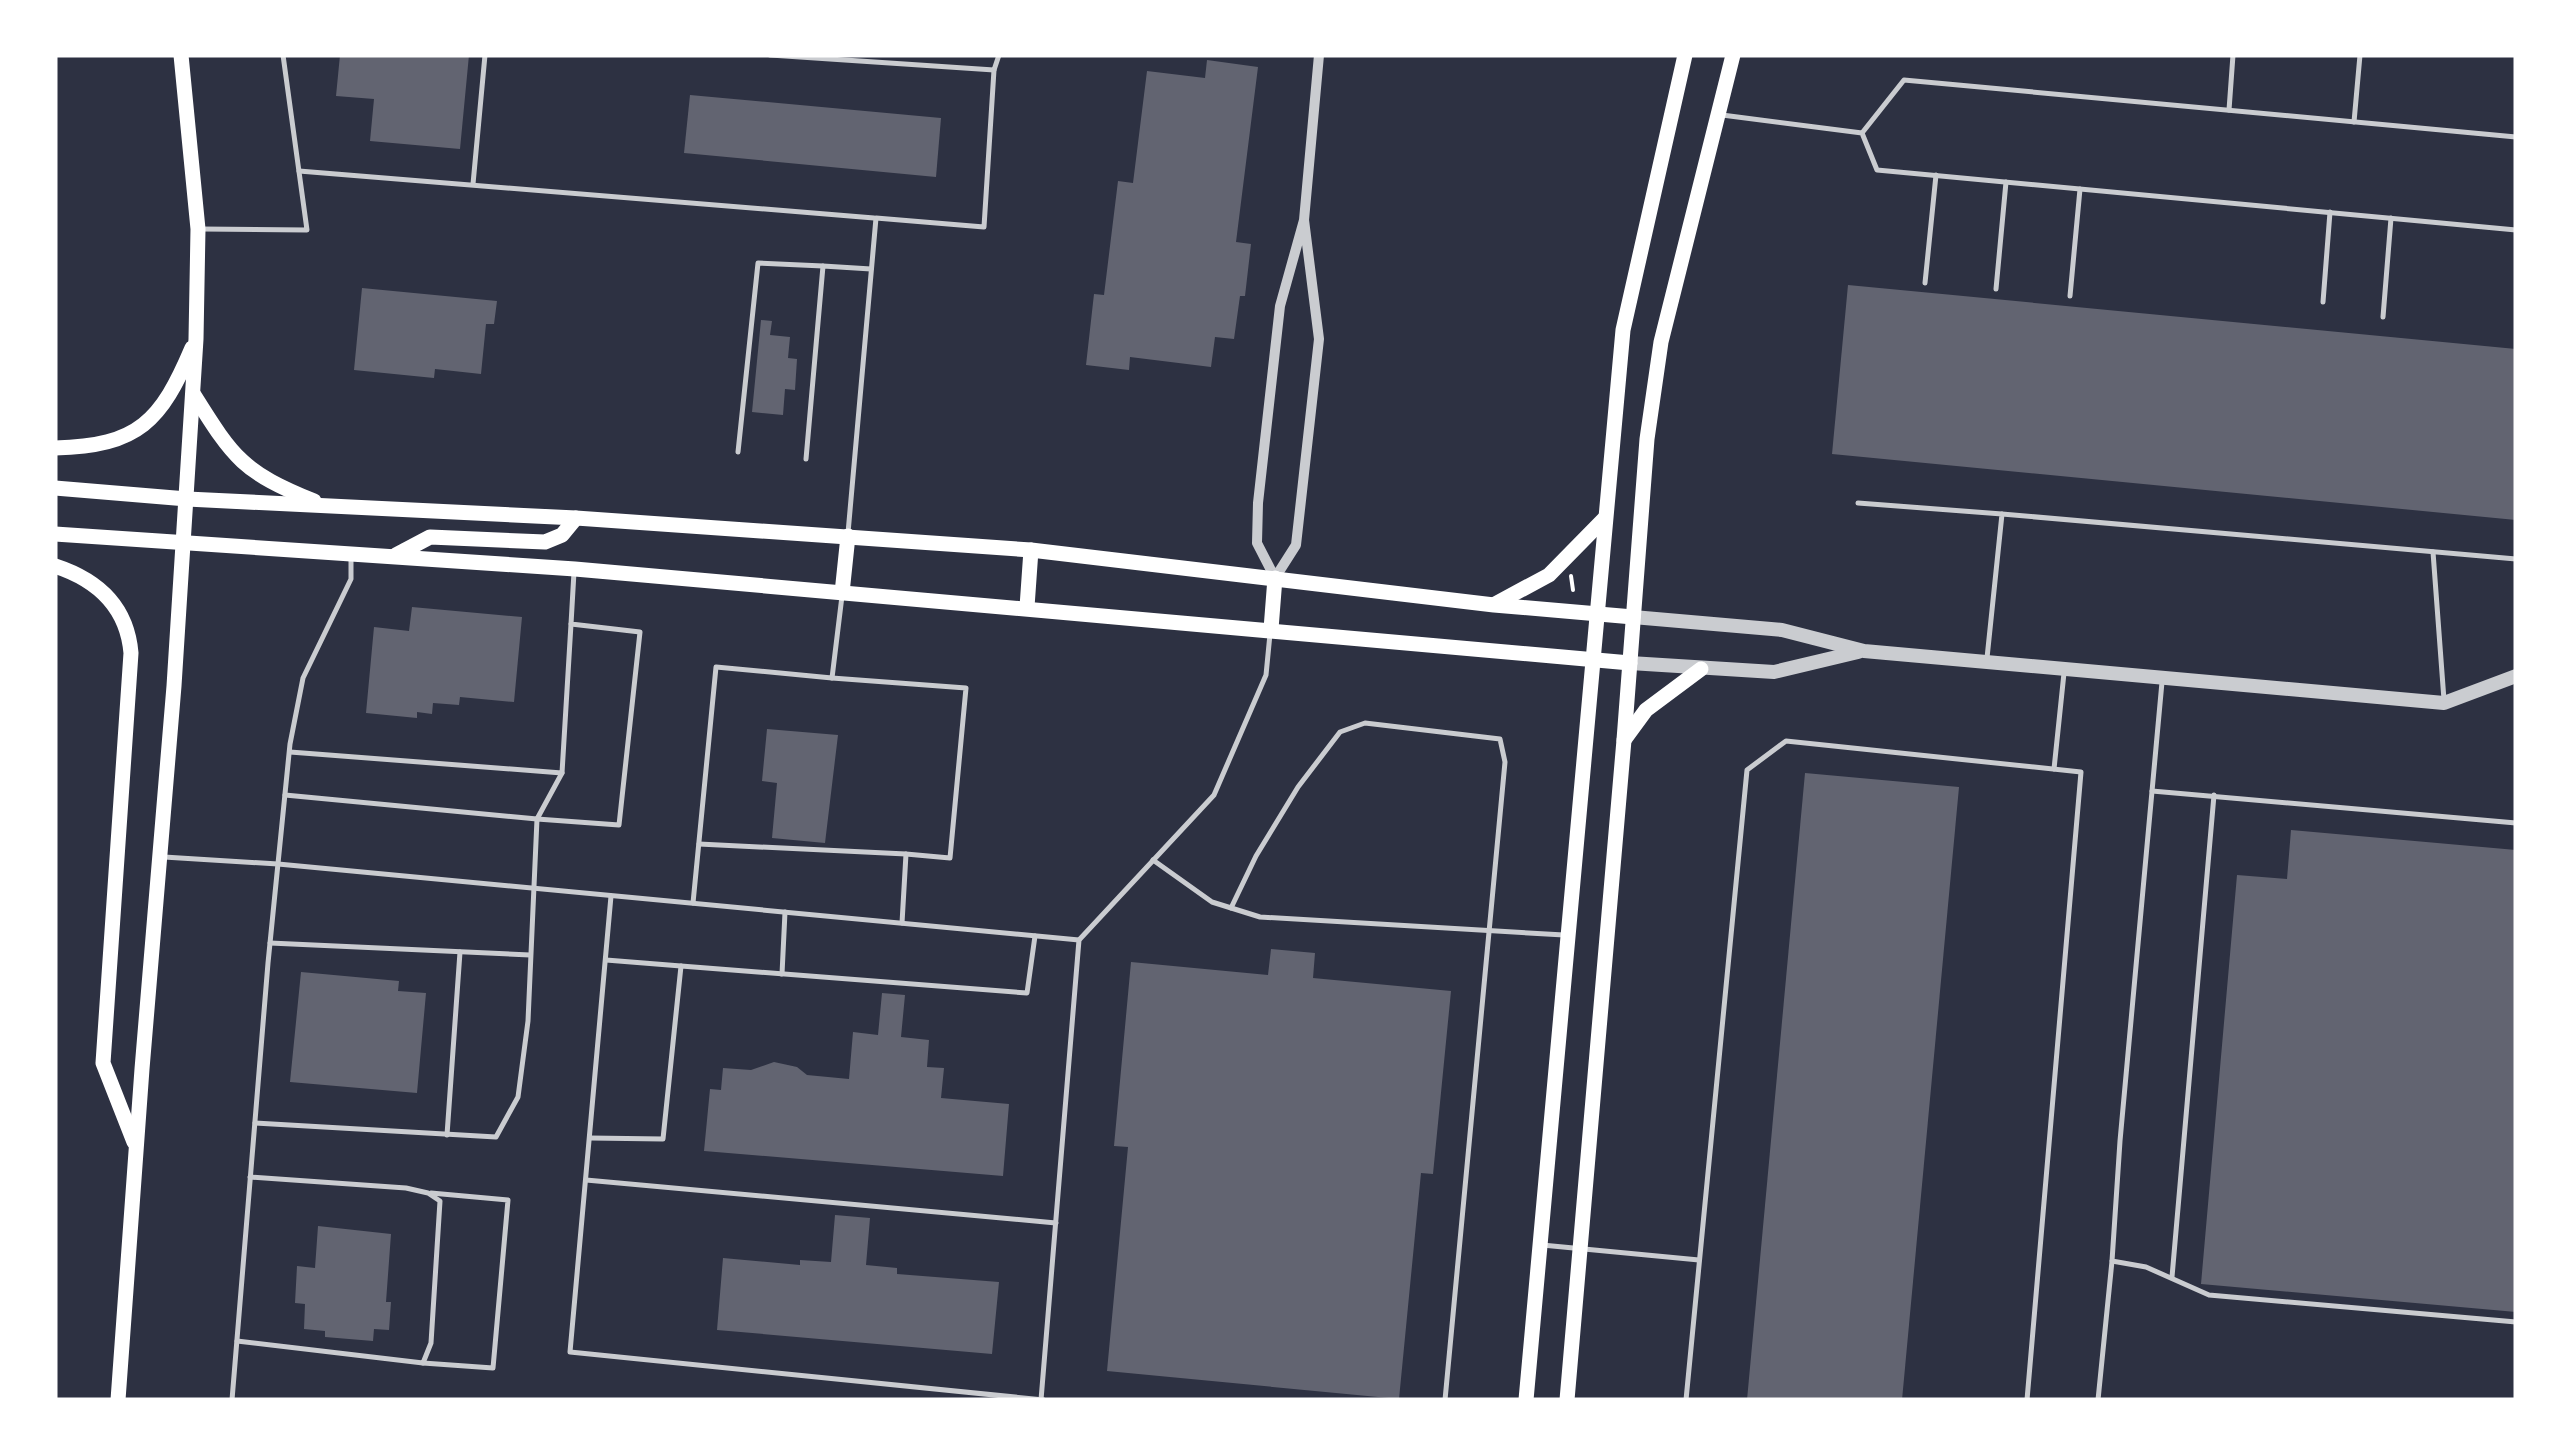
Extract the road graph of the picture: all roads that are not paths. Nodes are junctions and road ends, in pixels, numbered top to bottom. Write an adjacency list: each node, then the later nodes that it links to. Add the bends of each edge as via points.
1 (181, 55): 26 (main road)
2 (283, 55): 17 (lane)
3 (484, 55): 20 (lane)
4 (770, 55): 11 (lane)
5 (1000, 55): 11 (lane)
6 (1319, 55): 25 (street)
7 (1685, 55): 46 (main road, via 1622,330)
8 (1733, 55): 13 (main road)
9 (2234, 55): 12 (lane)
10 (2360, 55): 14 (lane)
11 (994, 70): 23 (lane, via 984,227)
12 (2229, 110): 14 (lane); 15 (lane, via 1904,80)
13 (1716, 114): 15 (lane); 62 (main road, via 1661,342 1646,439)
14 (2354, 122): 16 (lane)
15 (1862, 133): 18 (lane, via 1878,170)
16 (2516, 137)
17 (299, 172): 20 (lane); 26 (lane, via 307,230)
18 (1936, 175): 19 (lane); 30 (lane)
19 (2006, 182): 21 (lane); 31 (lane)
20 (473, 184): 23 (lane)
21 (2080, 189): 22 (lane); 32 (lane)
22 (2330, 212): 24 (lane); 33 (lane)
23 (876, 218): 29 (lane)
24 (2391, 218): 27 (lane); 34 (lane)
25 (1304, 220): 57 (street, via 1319,339 1296,545); 57 (street, via 1280,306 1258,502 1256,543)
26 (198, 229): 35 (main road)
27 (2516, 230)
28 (823, 266): 29 (lane); 38 (lane, via 758,263); 39 (lane)
29 (871, 269): 48 (lane)
30 (1925, 283)
31 (1996, 289)
32 (2070, 296)
33 (2322, 302)
34 (2383, 317)
35 (196, 339): 36 (main road); 37 (main road, via 174,391 144,426 104,442)
36 (194, 395): 41 (main road); 43 (main road, via 233,454 258,477)
37 (55, 448)
38 (738, 452)
39 (806, 459)
40 (55, 488): 41 (main road)
41 (187, 499): 43 (main road); 49 (main road)
42 (1858, 503): 44 (lane)
43 (322, 505): 45 (main road)
44 (2002, 514): 51 (lane); 67 (lane)
45 (576, 518): 48 (main road); 53 (main road, via 545,542 430,537)
46 (1604, 518): 59 (main road, via 1549,575); 61 (main road)
47 (55, 534): 49 (main road)
48 (848, 536): 50 (main road); 58 (main road)
49 (183, 544): 52 (main road); 86 (main road)
50 (1031, 550): 57 (main road); 60 (main road)
51 (2433, 552): 54 (lane); 74 (lane)
52 (351, 553): 53 (main road); 76 (lane, via 351,580 303,678)
53 (396, 555): 56 (main road)
54 (2516, 559)
55 (55, 566): 108 (main road, via 99,588 123,617 132,653 103,1063)
56 (574, 568): 58 (main road); 63 (lane)
57 (1274, 578): 59 (main road); 64 (main road)
58 (842, 592): 60 (main road); 72 (lane)
59 (1494, 605): 61 (main road)
60 (1027, 607): 64 (main road)
61 (1595, 614): 62 (main road); 66 (main road)
62 (1633, 618): 65 (street, via 1782,630); 68 (main road)
63 (571, 624): 78 (lane); 82 (lane, via 640,632 619,825)
64 (1271, 629): 66 (main road); 87 (lane, via 1266,675 1214,794)
65 (1864, 651): 67 (street); 69 (street, via 1774,672)
66 (1591, 660): 68 (main road); 96 (main road)
67 (1987, 661): 70 (street)
68 (1630, 663): 69 (street); 75 (main road)
69 (1701, 669): 75 (main road, via 1646,710)
70 (2064, 669): 73 (street); 77 (lane)
71 (2516, 676): 74 (street)
72 (832, 678): 84 (lane, via 716,667); 85 (lane, via 966,688 950,858)
73 (2162, 679): 74 (street); 79 (lane)
74 (2444, 704)
75 (1624, 740): 114 (main road)
76 (290, 752): 78 (lane); 80 (lane)
77 (2054, 769): 115 (lane, via 1786,741 1747,770); 128 (lane, via 2081,772)
78 (562, 773): 82 (lane)
79 (2152, 791): 81 (lane); 116 (lane)
80 (285, 795): 82 (lane); 88 (lane)
81 (2214, 795): 83 (lane); 117 (lane)
82 (537, 819): 89 (lane)
83 (2516, 823)
84 (699, 844): 85 (lane); 91 (lane)
85 (906, 854): 94 (lane)
86 (161, 857): 88 (lane); 108 (main road)
87 (1153, 860): 92 (lane); 98 (lane)
88 (278, 864): 89 (lane); 99 (lane)
89 (533, 888): 90 (lane); 101 (lane)
90 (611, 896): 91 (lane); 102 (lane)
91 (693, 903): 93 (lane)
92 (1231, 908): 95 (lane, via 1260,917); 95 (lane, via 1298,788 1340,732 1365,723 1500,738 1506,762)
93 (786, 912): 94 (lane); 104 (lane)
94 (902, 923): 97 (lane)
95 (1489, 930): 96 (lane); 124 (lane)
96 (1567, 935): 113 (main road)
97 (1035, 936): 98 (lane); 104 (lane, via 1027,993)
98 (1079, 940): 112 (lane)
99 (270, 942): 100 (lane); 105 (lane)
100 (460, 952): 101 (lane); 106 (lane)
101 (530, 955): 106 (lane, via 518,1097 496,1136)
102 (606, 960): 103 (lane); 107 (lane)
103 (681, 966): 104 (lane); 107 (lane, via 663,1139)
104 (782, 974)
105 (255, 1122): 106 (lane); 109 (lane)
106 (447, 1136)
107 (590, 1138): 110 (lane)
108 (138, 1150): 121 (main road)
109 (250, 1178): 111 (lane); 119 (lane)
110 (586, 1180): 112 (lane); 123 (lane, via 570,1352)
111 (428, 1193): 120 (lane, via 440,1201 431,1344); 120 (lane, via 508,1200 493,1368)
112 (1056, 1222): 123 (lane)
113 (1540, 1244): 114 (lane); 125 (main road)
114 (1580, 1248): 115 (lane); 126 (main road)
115 (1699, 1260): 127 (lane)
116 (2112, 1261): 117 (lane); 129 (lane)
117 (2172, 1277): 118 (lane, via 2209,1295)
118 (2516, 1322)
119 (237, 1341): 120 (lane); 122 (lane)
120 (424, 1363)
121 (118, 1400)
122 (232, 1400)
123 (1042, 1400)
124 (1445, 1400)
125 (1526, 1400)
126 (1567, 1400)
127 (1686, 1400)
128 (2027, 1400)
129 (2098, 1400)

